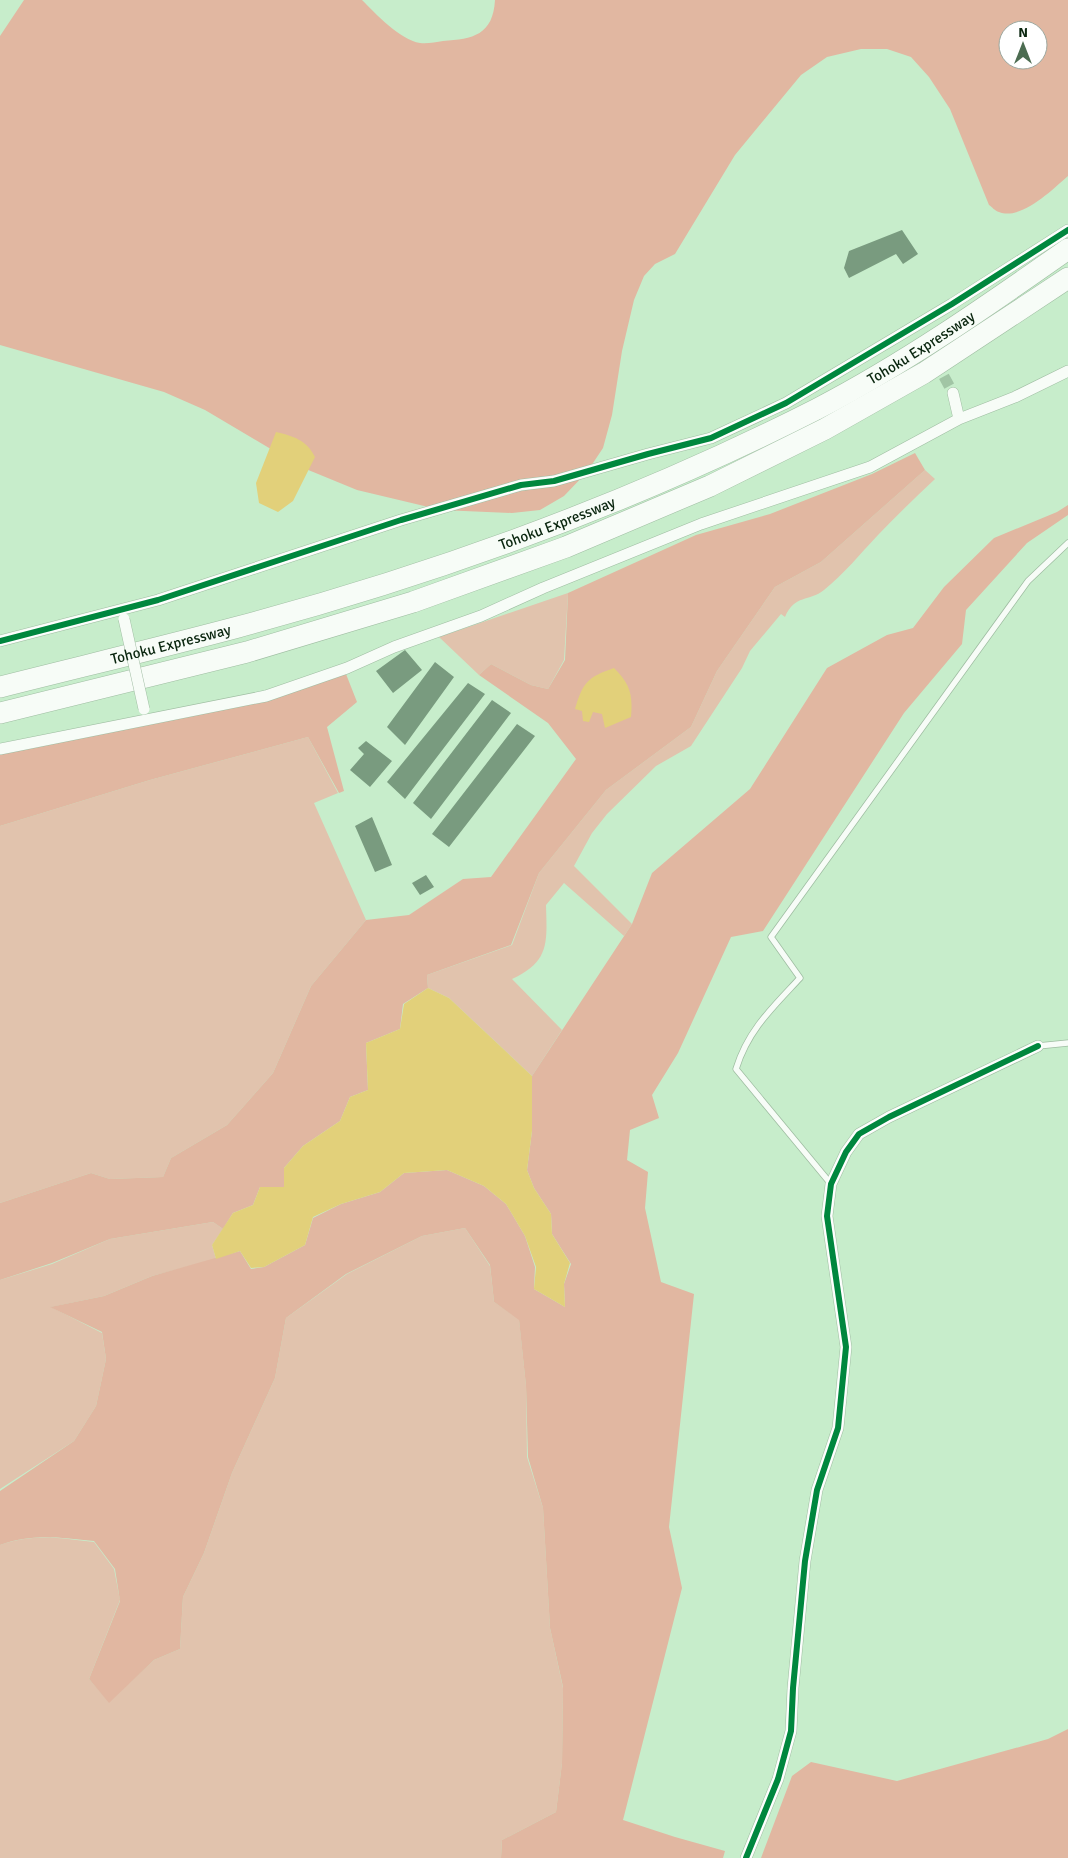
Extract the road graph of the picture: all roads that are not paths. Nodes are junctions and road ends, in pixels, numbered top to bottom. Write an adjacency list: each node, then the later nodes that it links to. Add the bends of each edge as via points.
1 (1068, 230): 8 (street, via 918,328 786,403 711,438 554,481 512,488 401,520 158,600)
2 (1068, 249): 10 (highway, Tohoku Expressway, via 914,352 818,408 700,464 559,523 406,577 240,627)
3 (1068, 278): 11 (highway, Tohoku Expressway, via 924,373 825,429 710,486 566,547 413,602 247,652)
4 (1068, 371): 6 (street)
5 (953, 393): 6 (street)
6 (959, 419): 12 (street, via 870,467 692,528 346,668 266,696 177,715)
7 (1068, 543): 16 (lane, via 1028,581 771,937 800,978 758,1024 743,1047 736,1069)
8 (116, 610): 9 (street); 12 (street, bridge, via 124,619)
9 (0, 641)
10 (0, 687)
11 (0, 713)
12 (144, 714): 13 (street)
13 (0, 749)
14 (1068, 1043): 15 (lane)
15 (1038, 1046): 16 (street, via 859,1134 846,1152)
16 (831, 1184): 17 (street, via 826,1216 846,1347 838,1428 817,1490 805,1561 791,1730 778,1779)
17 (746, 1858)

